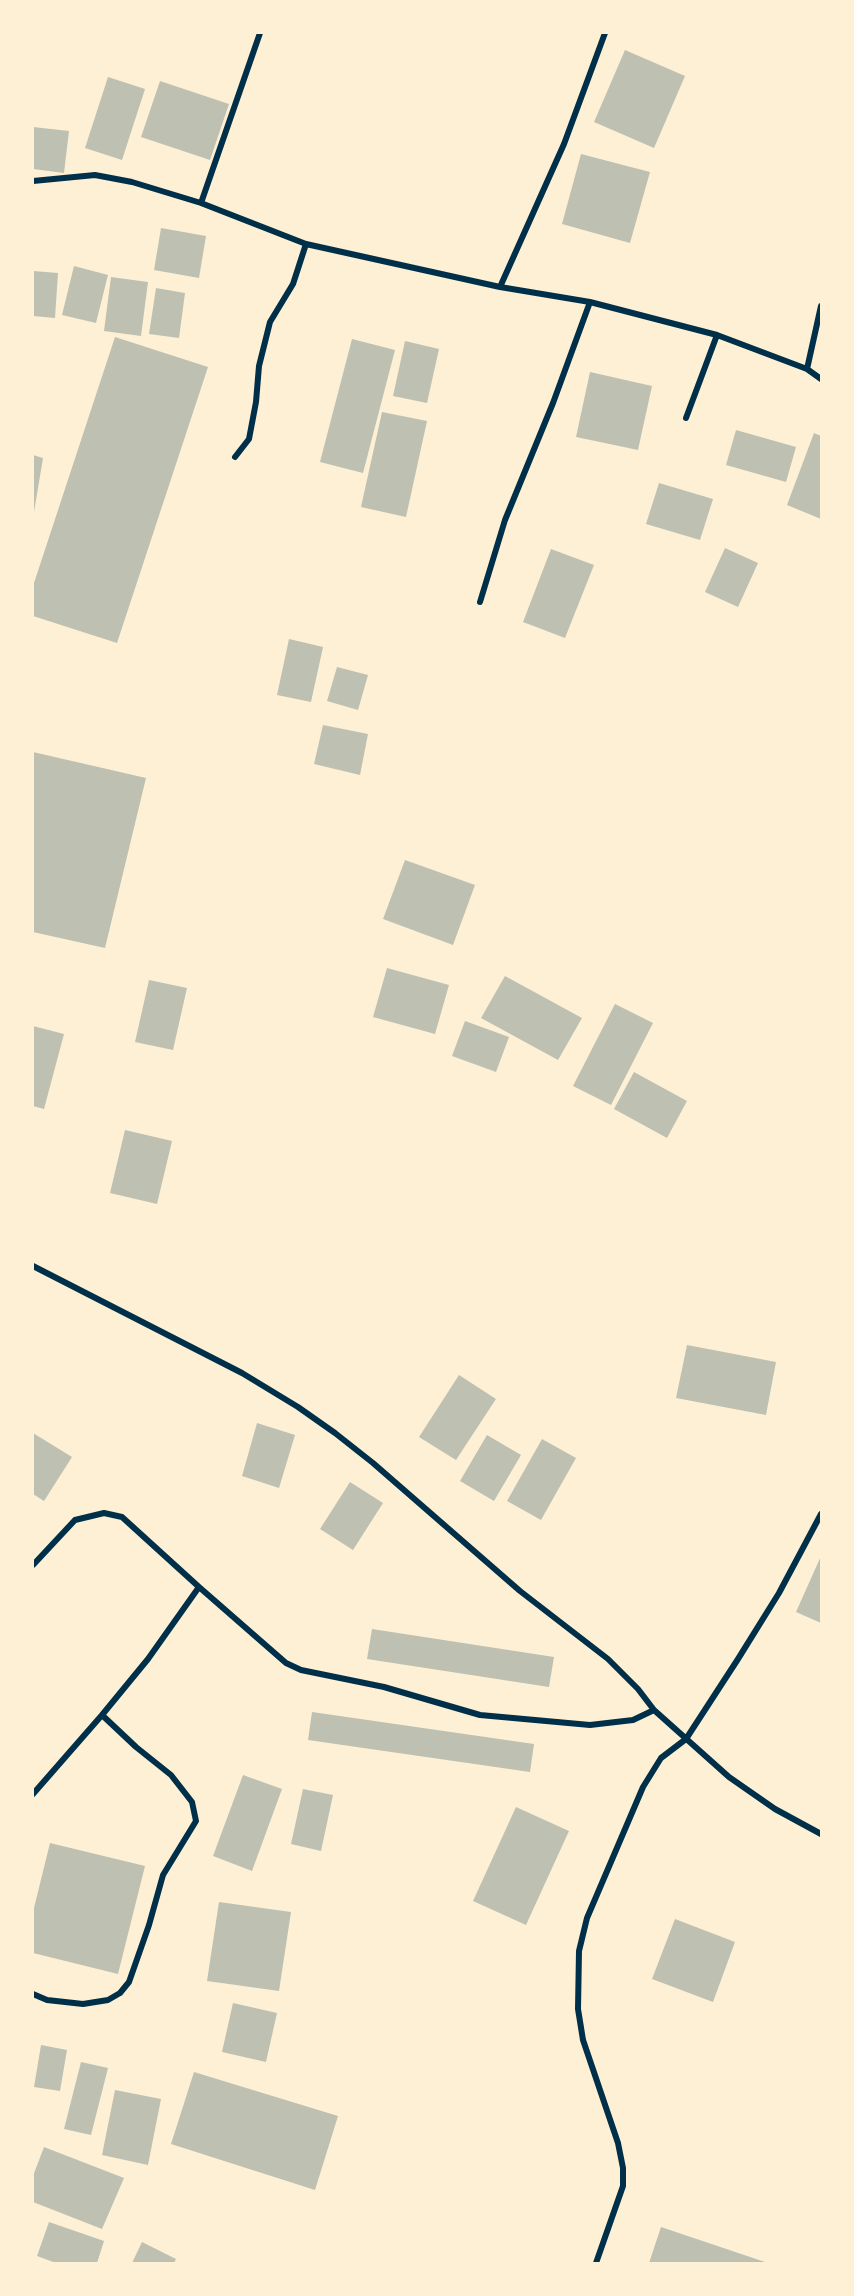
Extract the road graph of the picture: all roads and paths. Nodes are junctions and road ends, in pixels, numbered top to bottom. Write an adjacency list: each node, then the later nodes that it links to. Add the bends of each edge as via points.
1 (260, 33): 4 (street)
2 (605, 33): 6 (street, via 564,144)
3 (33, 181): 4 (street, via 95,175)
4 (201, 203): 5 (street)
5 (306, 244): 6 (street); 13 (street, via 292,284 270,322 259,366 249,439)
6 (500, 287): 7 (street)
7 (590, 302): 9 (street); 14 (street, via 505,519)
8 (821, 306): 10 (street)
9 (717, 335): 10 (street); 12 (street)
10 (807, 369): 11 (street)
11 (821, 379)
12 (686, 418)
13 (235, 457)
14 (480, 602)
15 (33, 1266): 19 (street, via 242,1373 335,1433 520,1591 608,1659)
16 (821, 1514): 21 (street, via 773,1603)
17 (33, 1565): 18 (street, via 75,1520 104,1513 122,1517)
18 (199, 1587): 19 (street, via 286,1663 301,1670 384,1687 480,1715 590,1725 633,1720); 20 (street)
19 (654, 1710): 21 (street)
20 (102, 1715): 22 (street); 24 (street, via 171,1775 192,1802 196,1821 163,1875 129,1982 120,1993 108,2000 83,2004 47,2000)
21 (686, 1739): 23 (street, via 729,1777); 25 (street, via 661,1758 643,1787 586,1918 579,1951 577,1986 583,2040 623,2168 623,2186)
22 (33, 1794)
23 (821, 1834)
24 (33, 1994)
25 (596, 2263)

